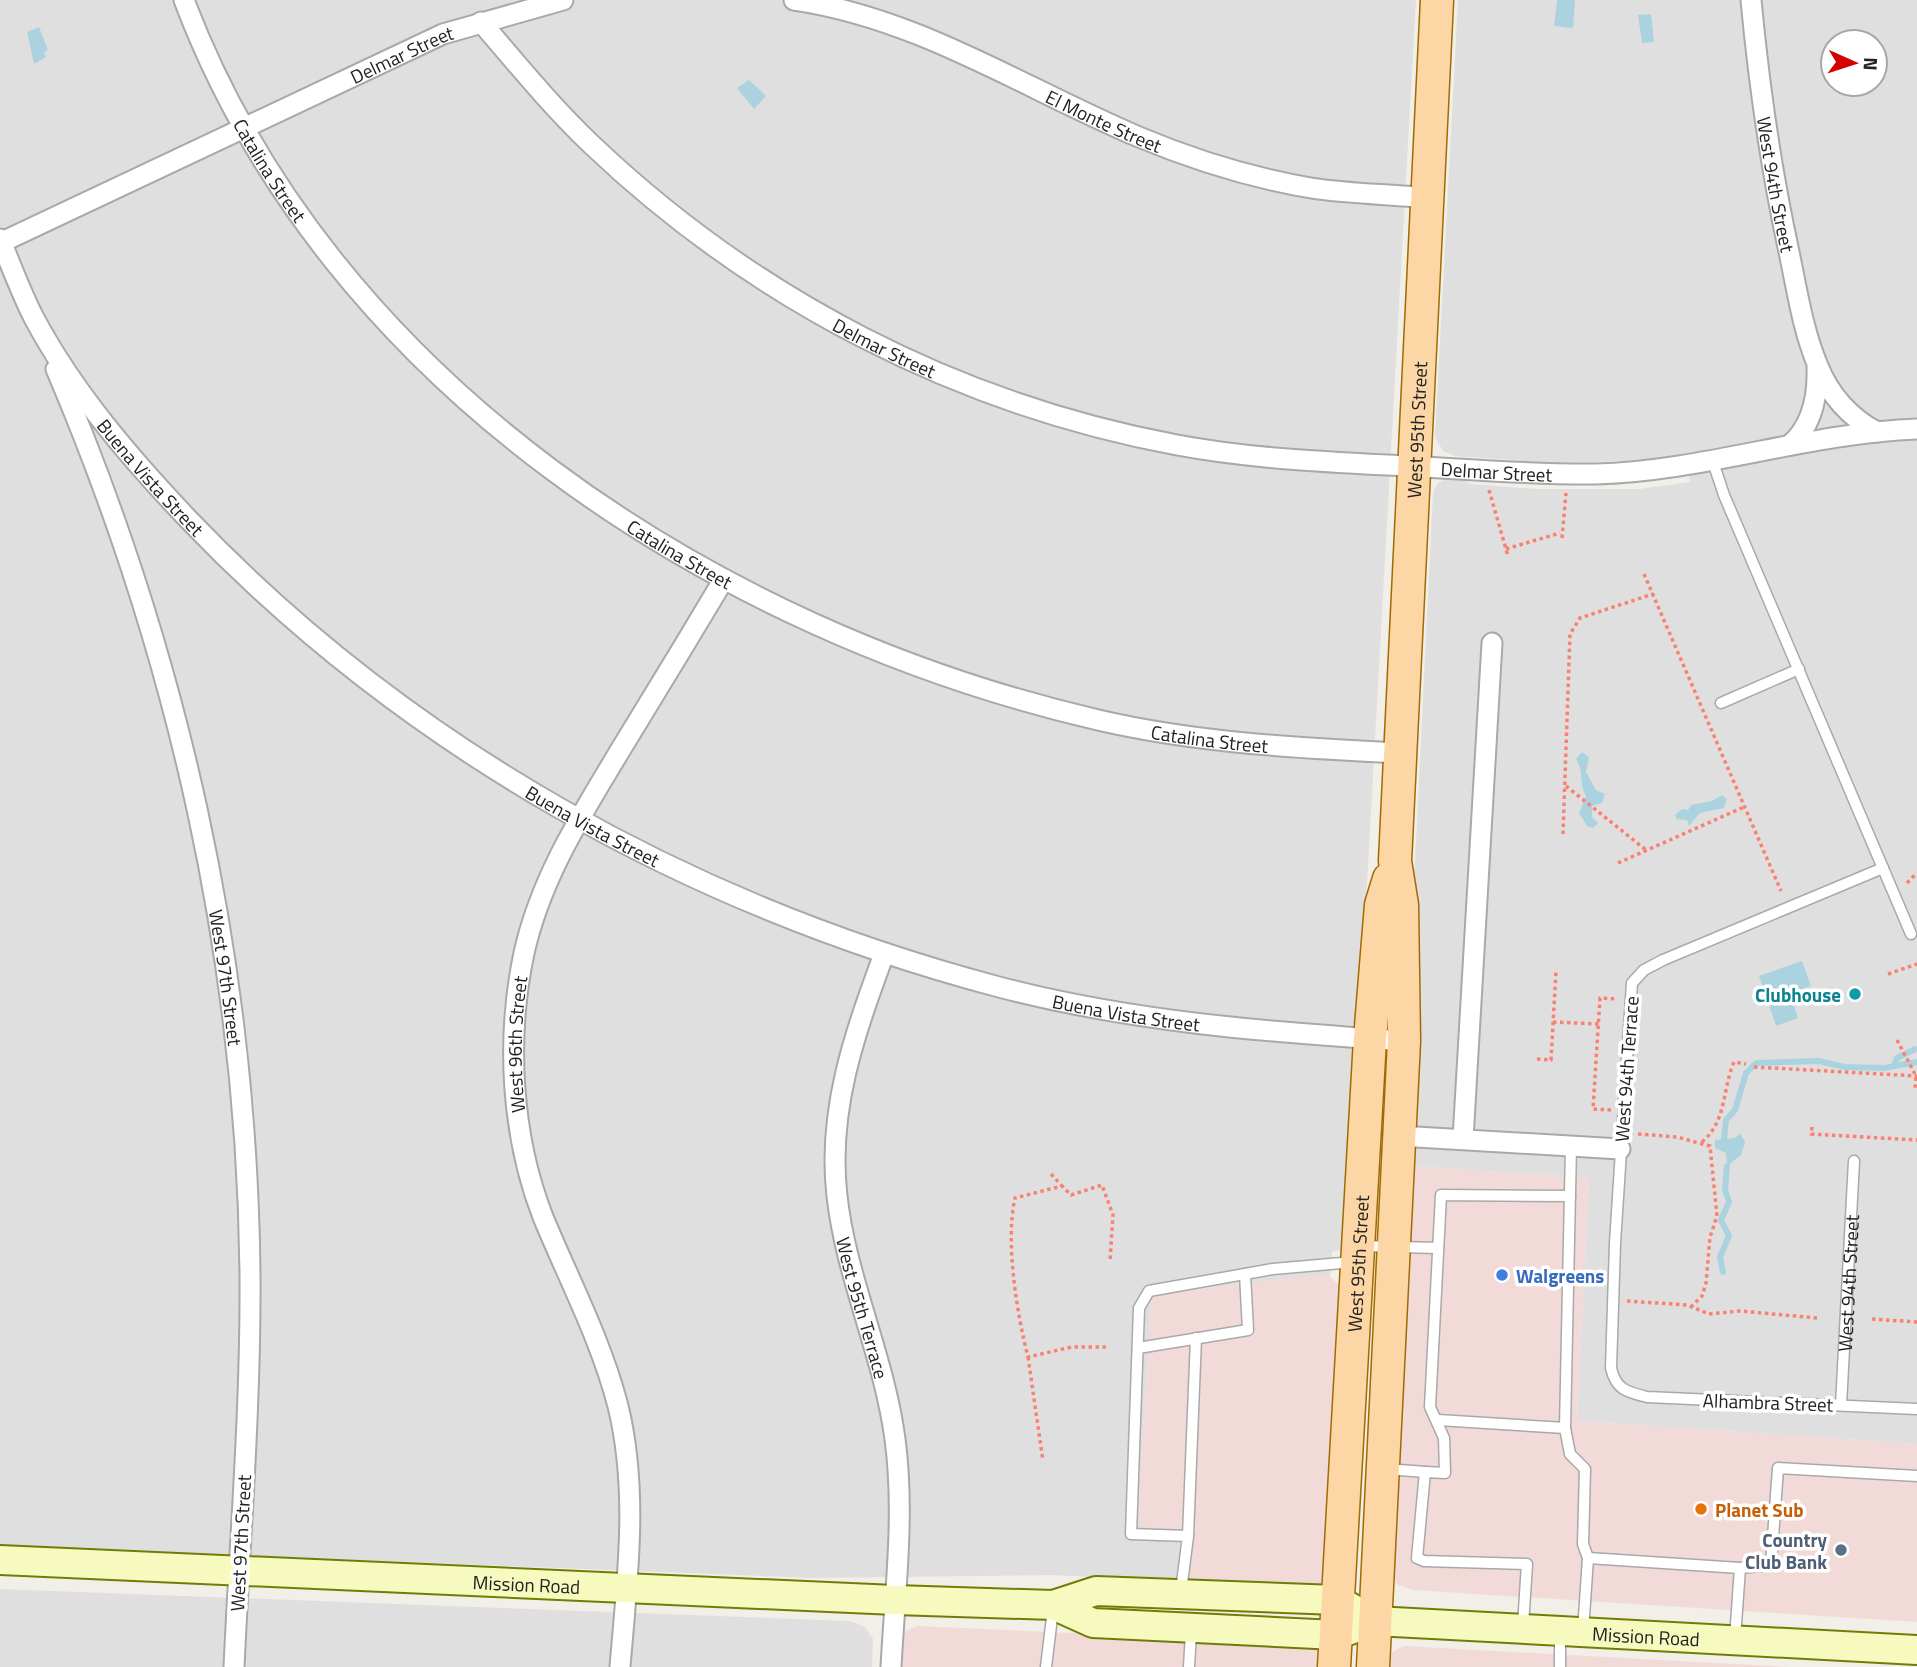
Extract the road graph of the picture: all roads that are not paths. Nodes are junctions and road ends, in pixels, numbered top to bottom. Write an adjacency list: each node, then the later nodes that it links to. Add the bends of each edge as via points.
1 (184, 0): 7 (street, Catalina Street)
2 (563, 0): 6 (street)
3 (794, 0): 8 (street, El Monte Street, via 874,18 1139,136 1235,171 1312,188)
4 (1437, 0): 8 (main road, West 95th Street)
5 (1751, 0): 11 (street, West 94th Street, via 1773,175)
6 (481, 22): 7 (street, Delmar Street, via 431,39); 16 (street, Delmar Street, via 591,144 656,203 802,306 882,347 1008,401 1126,433 1244,455)
7 (245, 127): 9 (street, Delmar Street); 17 (street, Catalina Street, via 289,200 345,275 442,377 572,483)
8 (1428, 198): 16 (main road, West 95th Street)
9 (0, 242): 10 (street, Buena Vista Street)
10 (34, 317): 22 (street, Buena Vista Street, via 100,418 143,470 290,616 429,726); 53 (street, West 97th Street, via 75,415 146,614 194,793 215,898 240,1087 250,1274)
11 (1817, 366): 13 (street, West 94th Street, via 1846,411); 14 (street, West 94th Street, via 1811,414)
12 (1917, 429): 13 (street, Delmar Street)
13 (1877, 432): 14 (street, Delmar Street)
14 (1790, 445): 15 (street, Delmar Street)
15 (1713, 462): 16 (street, Delmar Street, via 1596,474); 19 (lane)
16 (1415, 466): 21 (main road, West 95th Street)
17 (724, 579): 21 (street, Catalina Street, via 851,642 1013,699 1189,736 1279,747); 22 (street, West 96th Street)
18 (1492, 643): 30 (street)
19 (1799, 669): 20 (lane); 24 (lane)
20 (1721, 703)
21 (1400, 753): 23 (main road, West 95th Street)
22 (578, 820): 26 (street, Buena Vista Street, via 716,889); 54 (street, West 96th Street, via 540,900 524,953 514,1070 530,1175 542,1214 604,1356 618,1409 630,1502)
23 (1395, 861): 27 (main road, West 95th Street, via 1381,905); 28 (main road, West 95th Street, via 1402,905)
24 (1883, 868): 25 (lane); 32 (lane, West 94th Terrace, via 1662,960 1637,975 1630,1000)
25 (1911, 934)
26 (884, 954): 27 (street, Buena Vista Street, via 1002,988 1148,1017 1239,1030); 56 (street, West 95th Terrace, via 838,1097 834,1150 836,1197 884,1379 895,1439 899,1525)
27 (1370, 1039): 28 (street, Buena Vista Street); 37 (main road, West 95th Street)
28 (1404, 1041): 29 (main road, West 95th Street)
29 (1399, 1136): 30 (street); 35 (main road, West 95th Street)
30 (1463, 1139): 31 (street)
31 (1572, 1146): 32 (street); 34 (lane)
32 (1620, 1149): 41 (lane, West 94th Terrace, via 1611,1368)
33 (1854, 1161): 42 (lane, West 94th Street)
34 (1570, 1196): 36 (lane, via 1441,1195); 45 (lane)
35 (1394, 1247): 36 (lane); 37 (lane); 46 (main road, West 95th Street)
36 (1438, 1248): 44 (lane, via 1430,1406)
37 (1357, 1254): 38 (lane); 57 (main road, West 95th Street)
38 (1245, 1274): 39 (lane, via 1248,1330); 40 (lane, via 1150,1291 1139,1308)
39 (1196, 1338): 40 (lane); 49 (lane)
40 (1138, 1349): 49 (lane, via 1131,1534)
41 (1620, 1388): 42 (lane, Alhambra Street, via 1647,1397)
42 (1841, 1405): 43 (lane, Alhambra Street)
43 (1917, 1409)
44 (1438, 1420): 45 (lane); 47 (lane, via 1444,1438 1445,1474)
45 (1565, 1428): 50 (lane, via 1570,1454 1585,1468 1583,1544)
46 (1383, 1469): 47 (lane); 59 (main road, West 95th Street)
47 (1425, 1472): 61 (lane, via 1417,1558 1527,1564)
48 (1917, 1476): 52 (lane, via 1778,1468 1771,1565)
49 (1188, 1536): 55 (lane)
50 (1588, 1558): 52 (lane); 62 (lane)
51 (0, 1560): 53 (main road, Mission Road)
52 (1740, 1568): 64 (lane)
53 (239, 1571): 54 (main road, Mission Road); 66 (street, West 97th Street)
54 (627, 1588): 56 (main road, Mission Road); 67 (street, West 96th Street)
55 (1181, 1594): 57 (main road, Mission Road); 58 (main road, Mission Road, via 1096,1591)
56 (895, 1600): 58 (main road, Mission Road); 68 (street, West 95th Terrace)
57 (1337, 1600): 59 (main road, Mission Road); 63 (main road, West 95th Street)
58 (1053, 1605): 60 (main road, Mission Road, via 1093,1622); 69 (lane)
59 (1376, 1621): 61 (main road, Mission Road); 63 (main road, Mission Road); 72 (main road, West 95th Street)
60 (1191, 1628): 63 (main road, Mission Road); 70 (lane)
61 (1522, 1628): 62 (main road, Mission Road)
62 (1572, 1630): 64 (main road, Mission Road); 73 (lane)
63 (1336, 1635): 71 (main road, West 95th Street)
64 (1735, 1641): 65 (main road, Mission Road, via 1859,1652)
65 (1917, 1650)
66 (234, 1667)
67 (620, 1667)
68 (891, 1667)
69 (1046, 1667)
70 (1189, 1667)
71 (1334, 1667)
72 (1373, 1667)
73 (1560, 1667)

